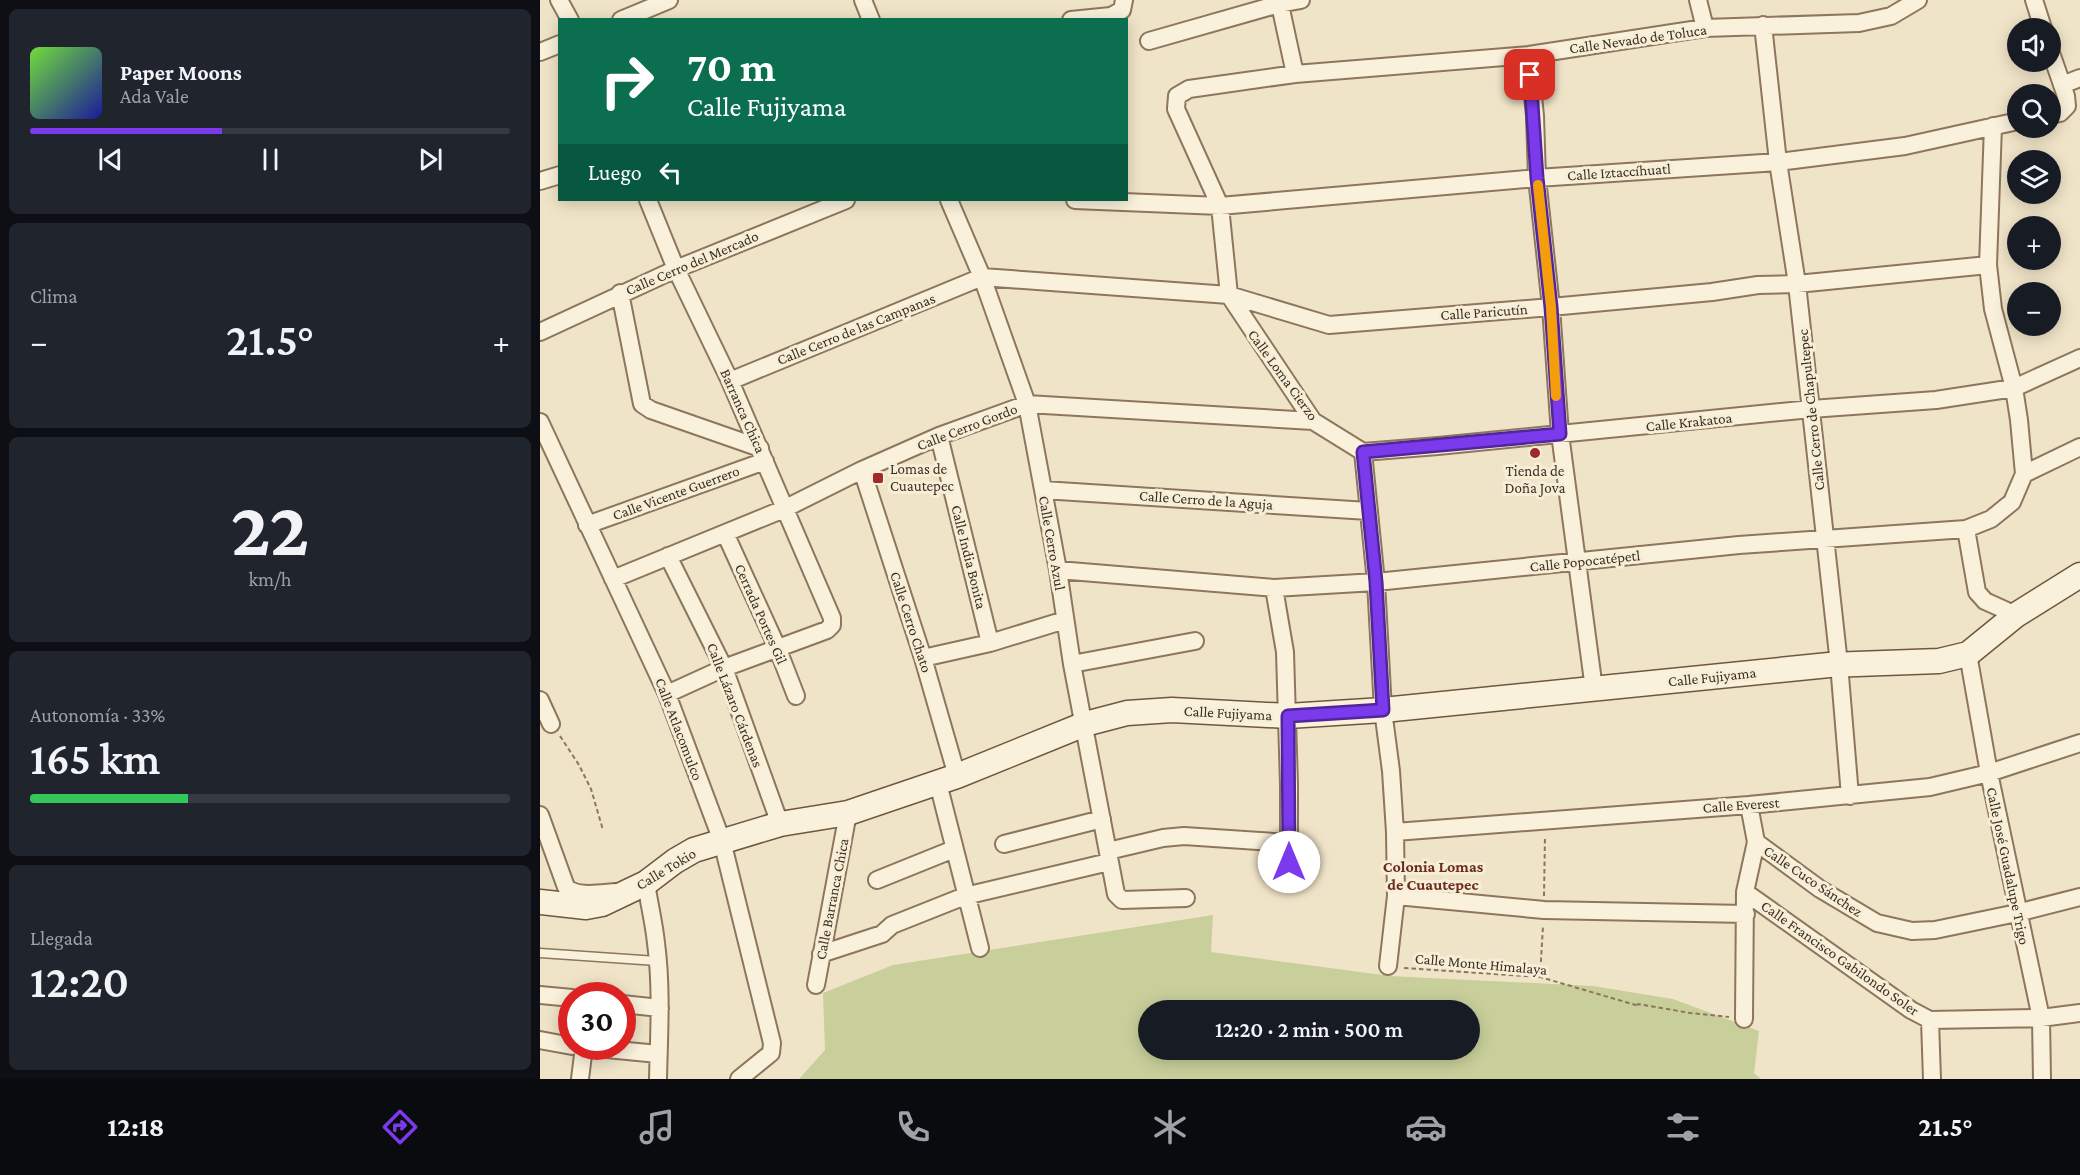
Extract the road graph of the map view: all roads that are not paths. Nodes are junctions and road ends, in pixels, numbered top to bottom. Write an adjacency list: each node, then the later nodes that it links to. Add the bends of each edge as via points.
1 (559, 0): 11 (street)
2 (669, 0): 12 (street)
3 (863, 0): 13 (street)
4 (1301, 0): 8 (street)
5 (1698, 0): 17 (street)
6 (1918, 0): 10 (street, Calle Nevado de Toluca)
7 (2034, 0): 15 (street)
8 (1279, 2): 18 (street); 23 (street)
9 (1123, 5): 14 (street, via 1110,16)
10 (1888, 8): 16 (street, Calle Nevado de Toluca, via 1860,23)
11 (569, 18)
12 (626, 18)
13 (870, 18)
14 (1085, 18)
15 (2040, 18)
16 (1763, 25): 17 (street, Calle Nevado de Toluca); 30 (street, Calle Cerro de Chapultepec)
17 (1706, 28): 21 (street, Calle Nevado de Toluca)
18 (1149, 41)
19 (558, 45): 20 (street)
20 (540, 52)
21 (1528, 55): 23 (street, Calle Nevado de Toluca); 32 (street)
22 (2058, 72): 25 (street)
23 (1295, 75): 26 (street, Calle Nevado de Toluca, via 1189,89)
24 (2080, 78): 25 (street)
25 (2062, 85): 27 (street, via 2067,106)
26 (1177, 96): 38 (street, Calle Loma Cierzo, via 1176,109)
27 (2061, 112)
28 (2007, 123): 29 (street, Calle Iztaccíhuatl)
29 (1993, 126): 30 (street, Calle Iztaccíhuatl, via 1905,146); 39 (street)
30 (1778, 162): 32 (street, Calle Iztaccíhuatl); 42 (street, Calle Cerro de Chapultepec)
31 (558, 176): 33 (street)
32 (1537, 178): 38 (street, Calle Iztaccíhuatl); 45 (street)
33 (540, 181)
34 (648, 201): 40 (street, Barranca Chica)
35 (844, 201): 40 (street, Calle Cerro del Mercado)
36 (949, 201): 41 (street, Calle Cerro Azul)
37 (1099, 201): 38 (street, Calle Iztaccíhuatl)
38 (1220, 206): 44 (street, Calle Loma Cierzo)
39 (1988, 265): 42 (street, Calle Paricutín); 49 (street, via 1993,309)
40 (676, 269): 43 (street, Calle Cerro del Mercado); 48 (street, Barranca Chica)
41 (982, 278): 44 (street, Calle Paricutín); 48 (street, Calle Cerro de las Campanas); 50 (street, Calle Cerro Azul)
42 (1797, 284): 45 (street, Calle Paricutín); 51 (street, Calle Cerro de Chapultepec)
43 (620, 293): 46 (street, Calle Cerro del Mercado); 58 (street, via 642,404)
44 (1229, 295): 45 (street, Calle Paricutín, via 1329,325); 52 (street, Calle Loma Cierzo)
45 (1551, 307): 54 (street)
46 (540, 332)
47 (2080, 358): 49 (street, Calle Krakatoa)
48 (730, 381): 58 (street, Barranca Chica)
49 (2014, 388): 51 (street, Calle Krakatoa, via 1936,400); 60 (street)
50 (1027, 404): 52 (street, Calle Cerro Gordo); 55 (street, Calle Cerro Gordo); 61 (street, Calle Cerro Azul)
51 (1811, 409): 54 (street, Calle Krakatoa); 67 (street, Calle Cerro de Chapultepec)
52 (1313, 421): 57 (street, Calle Loma Cierzo)
53 (540, 422): 64 (street, Calle Atlacomulco)
54 (1560, 434): 57 (street, Calle Krakatoa); 69 (street)
55 (939, 436): 59 (street, Calle Cerro Gordo); 78 (street, Calle India Bonita)
56 (2080, 447): 60 (street)
57 (1363, 452): 63 (street)
58 (762, 455): 62 (street, Barranca Chica); 64 (street, Calle Vicente Guerrero)
59 (862, 470): 62 (street, Calle Cerro Gordo); 81 (street, Calle Cerro Chato)
60 (2024, 474): 65 (street, Calle Popocatépetl, via 2012,502 1991,519)
61 (1043, 490): 63 (street, Calle Cerro de la Aguja); 70 (street, Calle Cerro Azul)
62 (784, 509): 66 (street, Calle Cerro Gordo); 79 (street, Barranca Chica, via 832,625)
63 (1368, 511): 73 (street)
64 (587, 525): 72 (street, Calle Atlacomulco)
65 (1966, 530): 67 (street, Calle Popocatépetl); 75 (street, via 1977,592 1984,602)
66 (725, 533): 68 (street, Calle Cerro Gordo); 79 (street, Cerrada Portes Gil)
67 (1825, 537): 69 (street, Calle Popocatépetl); 83 (street, Calle Cerro de Chapultepec)
68 (668, 556): 72 (street, Calle Cerro Gordo); 84 (street, Calle Lázaro Cárdenas)
69 (1577, 562): 73 (street, Calle Popocatépetl); 85 (street)
70 (1058, 570): 74 (street, Calle Popocatépetl); 76 (street, Calle Cerro Azul)
71 (2080, 575): 75 (street)
72 (613, 579): 86 (street, Calle Atlacomulco)
73 (1376, 582): 74 (street, Calle Popocatépetl); 89 (street)
74 (1274, 588): 90 (street, via 1285,652)
75 (2016, 615): 80 (street)
76 (1065, 620): 78 (street); 82 (street, Calle Cerro Azul)
77 (1195, 641): 82 (street)
78 (990, 643): 81 (street)
79 (777, 647): 84 (street); 87 (street, Cerrada Portes Gil)
80 (1968, 654): 83 (street, Calle Fujiyama, via 1939,661); 94 (street, Calle José Guadalupe Trigo)
81 (923, 657): 95 (street, Calle Cerro Chato)
82 (1072, 664): 92 (street, Calle Cerro Azul)
83 (1839, 664): 85 (street, Calle Fujiyama); 96 (street, Calle Cerro de Chapultepec)
84 (724, 668): 86 (street); 101 (street, Calle Lázaro Cárdenas)
85 (1594, 688): 89 (street, Calle Fujiyama)
86 (667, 694): 103 (street, Calle Atlacomulco)
87 (796, 696)
88 (540, 700): 91 (street)
89 (1383, 710): 90 (street, Calle Fujiyama); 102 (street)
90 (1288, 716): 92 (street, Calle Fujiyama, via 1172,710 1127,713); 105 (street)
91 (551, 724)
92 (1085, 724): 95 (street, Calle Fujiyama); 100 (street, Calle Cerro Azul)
93 (2080, 743): 94 (street, Calle Everest)
94 (1989, 773): 96 (street, Calle Everest, via 1930,787); 118 (street, Calle José Guadalupe Trigo)
95 (947, 779): 98 (street, Calle Fujiyama); 107 (street, Calle Cerro Chato)
96 (1850, 796): 97 (street, Calle Everest)
97 (1749, 805): 102 (street, Calle Everest); 104 (street)
98 (848, 813): 101 (street, Calle Fujiyama); 122 (street, Calle Barranca Chica)
99 (540, 815): 111 (street, via 569,891)
100 (1101, 819): 106 (street); 108 (street, Calle Cerro Azul)
101 (780, 824): 103 (street, Calle Fujiyama)
102 (1395, 832): 114 (street)
103 (722, 841): 111 (street, Calle Tokio, via 694,850); 141 (street, Calle Atlacomulco, via 772,1042 771,1053)
104 (1756, 842): 112 (street); 118 (street, Calle Cuco Sánchez, via 1820,889 1877,923 1912,931 1935,930)
105 (1289, 843): 108 (street, via 1184,836 1163,838); 110 (street)
106 (1004, 844)
107 (954, 849): 109 (street); 113 (street, Calle Cerro Chato)
108 (1108, 857): 113 (street); 116 (street, Calle Cerro Azul, via 1118,898)
109 (877, 880)
110 (1289, 881)
111 (636, 887): 117 (street, Calle Tokio, via 602,904 586,907); 123 (street, via 656,943)
112 (1745, 892): 119 (street); 133 (street, Calle Francisco Gabilondo Soler)
113 (965, 896): 120 (street, Calle Cerro Chato); 122 (street, via 892,925 882,934)
114 (1396, 896): 119 (street, Calle Francisco Gabilondo Soler, via 1544,910); 124 (street)
115 (2080, 897): 118 (street, Calle Cuco Sánchez)
116 (1186, 898)
117 (540, 902)
118 (2017, 913): 131 (street, Calle José Guadalupe Trigo)
119 (1746, 914): 132 (street)
120 (980, 948)
121 (540, 953): 123 (lane)
122 (820, 954): 125 (street, Calle Barranca Chica)
123 (657, 962): 129 (street)
124 (1388, 966)
125 (816, 985)
126 (540, 995): 127 (street)
127 (558, 997)
128 (636, 1005): 129 (street)
129 (660, 1008): 137 (street)
130 (2080, 1013): 131 (street, Calle Francisco Gabilondo Soler)
131 (2041, 1018): 133 (street, Calle Francisco Gabilondo Soler); 143 (street, Calle José Guadalupe Trigo)
132 (1743, 1019)
133 (1930, 1020): 142 (street)
134 (540, 1040): 135 (street)
135 (558, 1043)
136 (636, 1052): 137 (street)
137 (658, 1054): 140 (street)
138 (579, 1060): 139 (street)
139 (580, 1079)
140 (657, 1079)
141 (739, 1079)
142 (1932, 1079)
143 (2042, 1079)

